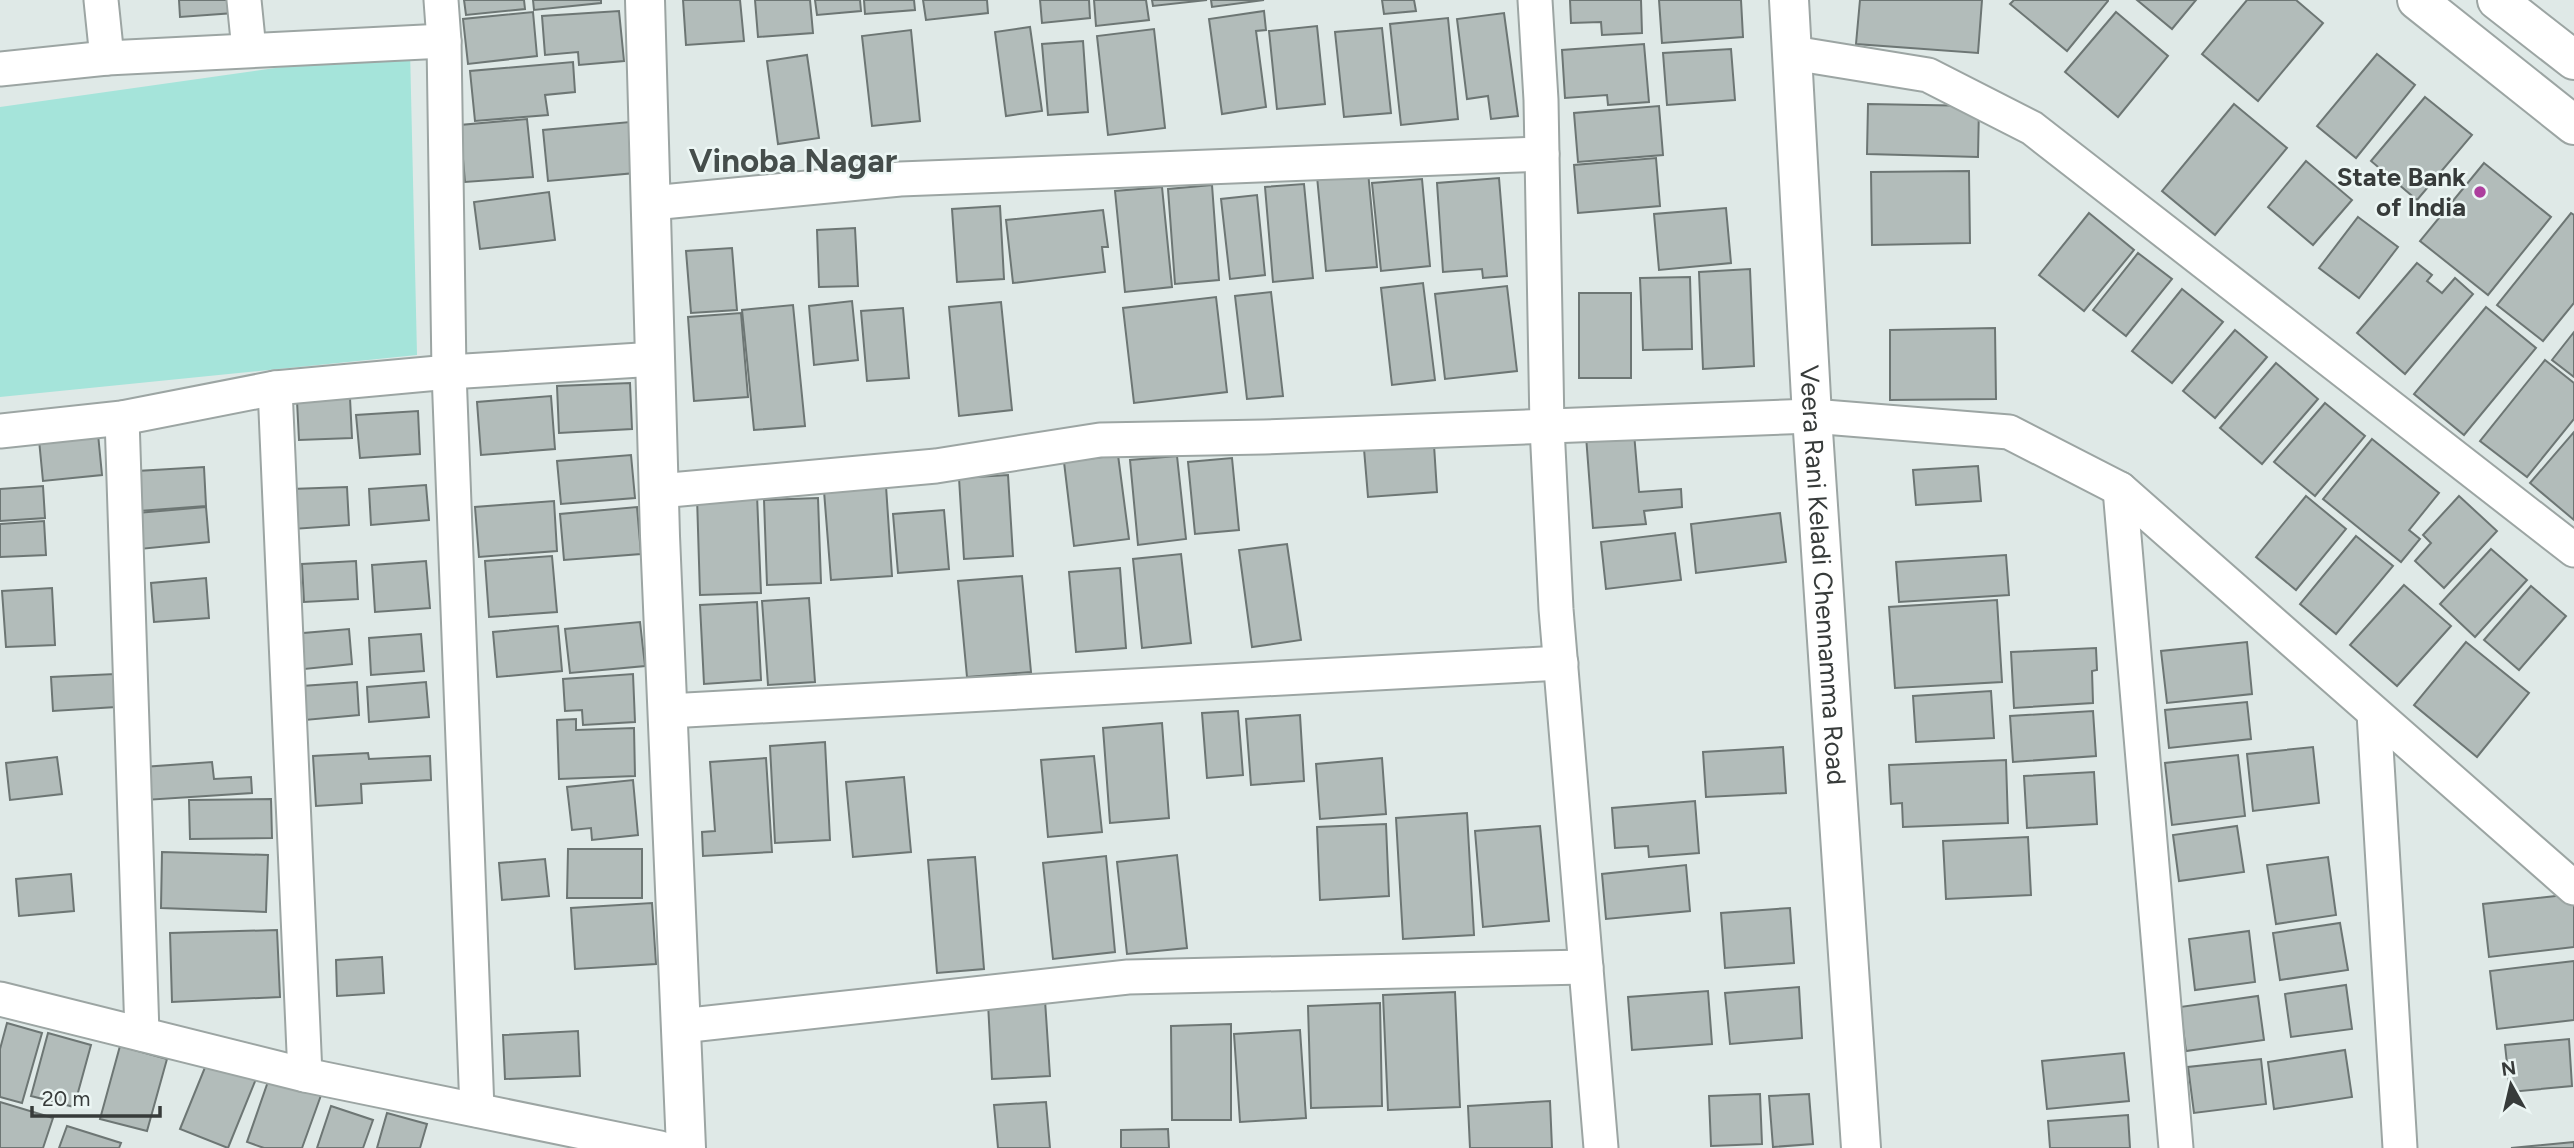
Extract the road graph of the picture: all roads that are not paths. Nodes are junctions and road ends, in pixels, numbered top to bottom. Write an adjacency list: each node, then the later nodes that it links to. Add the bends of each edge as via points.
1 (101, 0): 12 (street)
2 (244, 0): 10 (street)
3 (441, 0): 9 (street)
4 (645, 0): 17 (main road)
5 (1535, 0): 16 (street)
6 (1789, 0): 11 (main road, Veera Rani Keladi Chennamma Road)
7 (2417, 0): 15 (main road)
8 (2497, 0): 13 (main road)
9 (444, 41): 10 (street); 19 (street)
10 (249, 51): 12 (street)
11 (1793, 53): 21 (main road, Veera Rani Keladi Chennamma Road); 27 (street, via 1928,75 2032,128)
12 (107, 58): 14 (street)
13 (2574, 60)
14 (0, 69)
15 (2574, 125)
16 (1542, 154): 17 (street, via 900,179); 23 (street)
17 (652, 203): 18 (main road)
18 (656, 359): 19 (street); 26 (main road)
19 (449, 372): 20 (street); 37 (street)
20 (275, 388): 22 (street); 36 (street)
21 (1812, 416): 23 (street); 25 (street, via 2008,432); 41 (main road, Veera Rani Keladi Chennamma Road)
22 (122, 418): 24 (street); 35 (street)
23 (1547, 427): 26 (street, via 1100,440 936,466); 28 (street)
24 (0, 431)
25 (2120, 489): 30 (street); 42 (street)
26 (659, 491): 29 (main road)
27 (2574, 550)
28 (1561, 663): 29 (street); 32 (street)
29 (668, 711): 34 (main road)
30 (2374, 713): 31 (street); 43 (street)
31 (2574, 888)
32 (1586, 967): 34 (street, via 1128,977); 40 (street)
33 (0, 999): 35 (street)
34 (681, 1026): 39 (main road)
35 (142, 1034): 36 (street)
36 (305, 1075): 37 (street)
37 (477, 1110): 38 (street)
38 (660, 1148)
39 (686, 1148)
40 (1601, 1148)
41 (1861, 1148)
42 (2176, 1148)
43 (2400, 1148)

